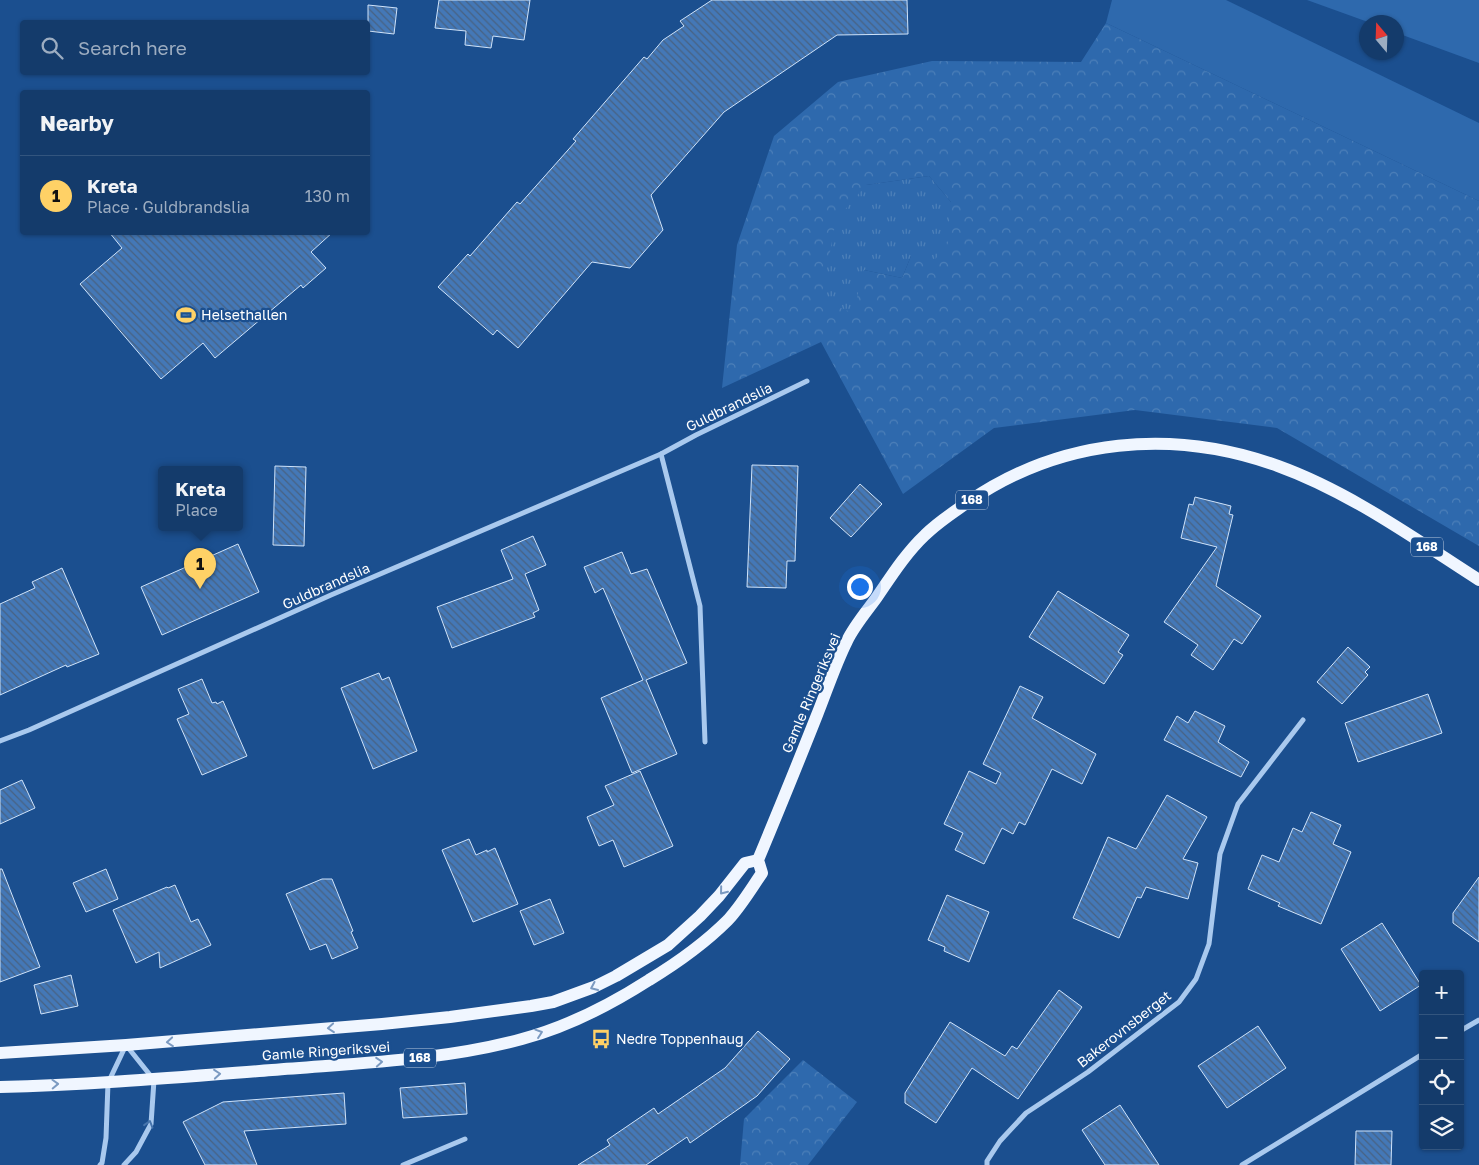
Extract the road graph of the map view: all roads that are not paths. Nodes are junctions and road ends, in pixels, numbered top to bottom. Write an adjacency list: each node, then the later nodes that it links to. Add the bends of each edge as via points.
1 (807, 381): 2 (street, Guldbrandslia)
2 (661, 454): 5 (street, Guldbrandslia); 6 (street, via 700,606)
3 (1479, 580): 7 (main road, Gamle Ringeriksvei / 168, via 1317,482 1238,453 1159,443 1118,445 1032,467 986,490 950,514 903,559 847,640)
4 (1303, 720): 20 (street, Bakerovnsberget, via 1238,804 1220,854 1209,944 1196,979 1179,1002 1088,1072 1026,1113 1000,1141)
5 (0, 741)
6 (705, 742)
7 (758, 860): 10 (main road, Gamle Ringeriksvei, one-way to 10, via 745,863 719,896 668,945 616,976 553,1002 382,1024); 13 (main road, Gamle Ringeriksvei / 168, one-way to 7, via 441,1055 505,1043 556,1028 615,1001 694,949 743,902 762,873)
8 (1479, 1020): 9 (street)
9 (1464, 1029)
10 (126, 1045): 11 (main road, Gamle Ringeriksvei); 13 (street); 14 (street)
11 (0, 1053)
12 (1419, 1056): 21 (street)
13 (154, 1080): 14 (main road, Gamle Ringeriksvei / 168); 18 (street, one-way to 13, via 136,1152 151,1124)
14 (108, 1083): 15 (main road, Gamle Ringeriksvei / 168, one-way to 14); 17 (street, via 106,1138)
15 (0, 1087)
16 (465, 1139): 19 (street)
17 (100, 1165)
18 (124, 1165)
19 (403, 1165)
20 (987, 1165)
21 (1244, 1165)

